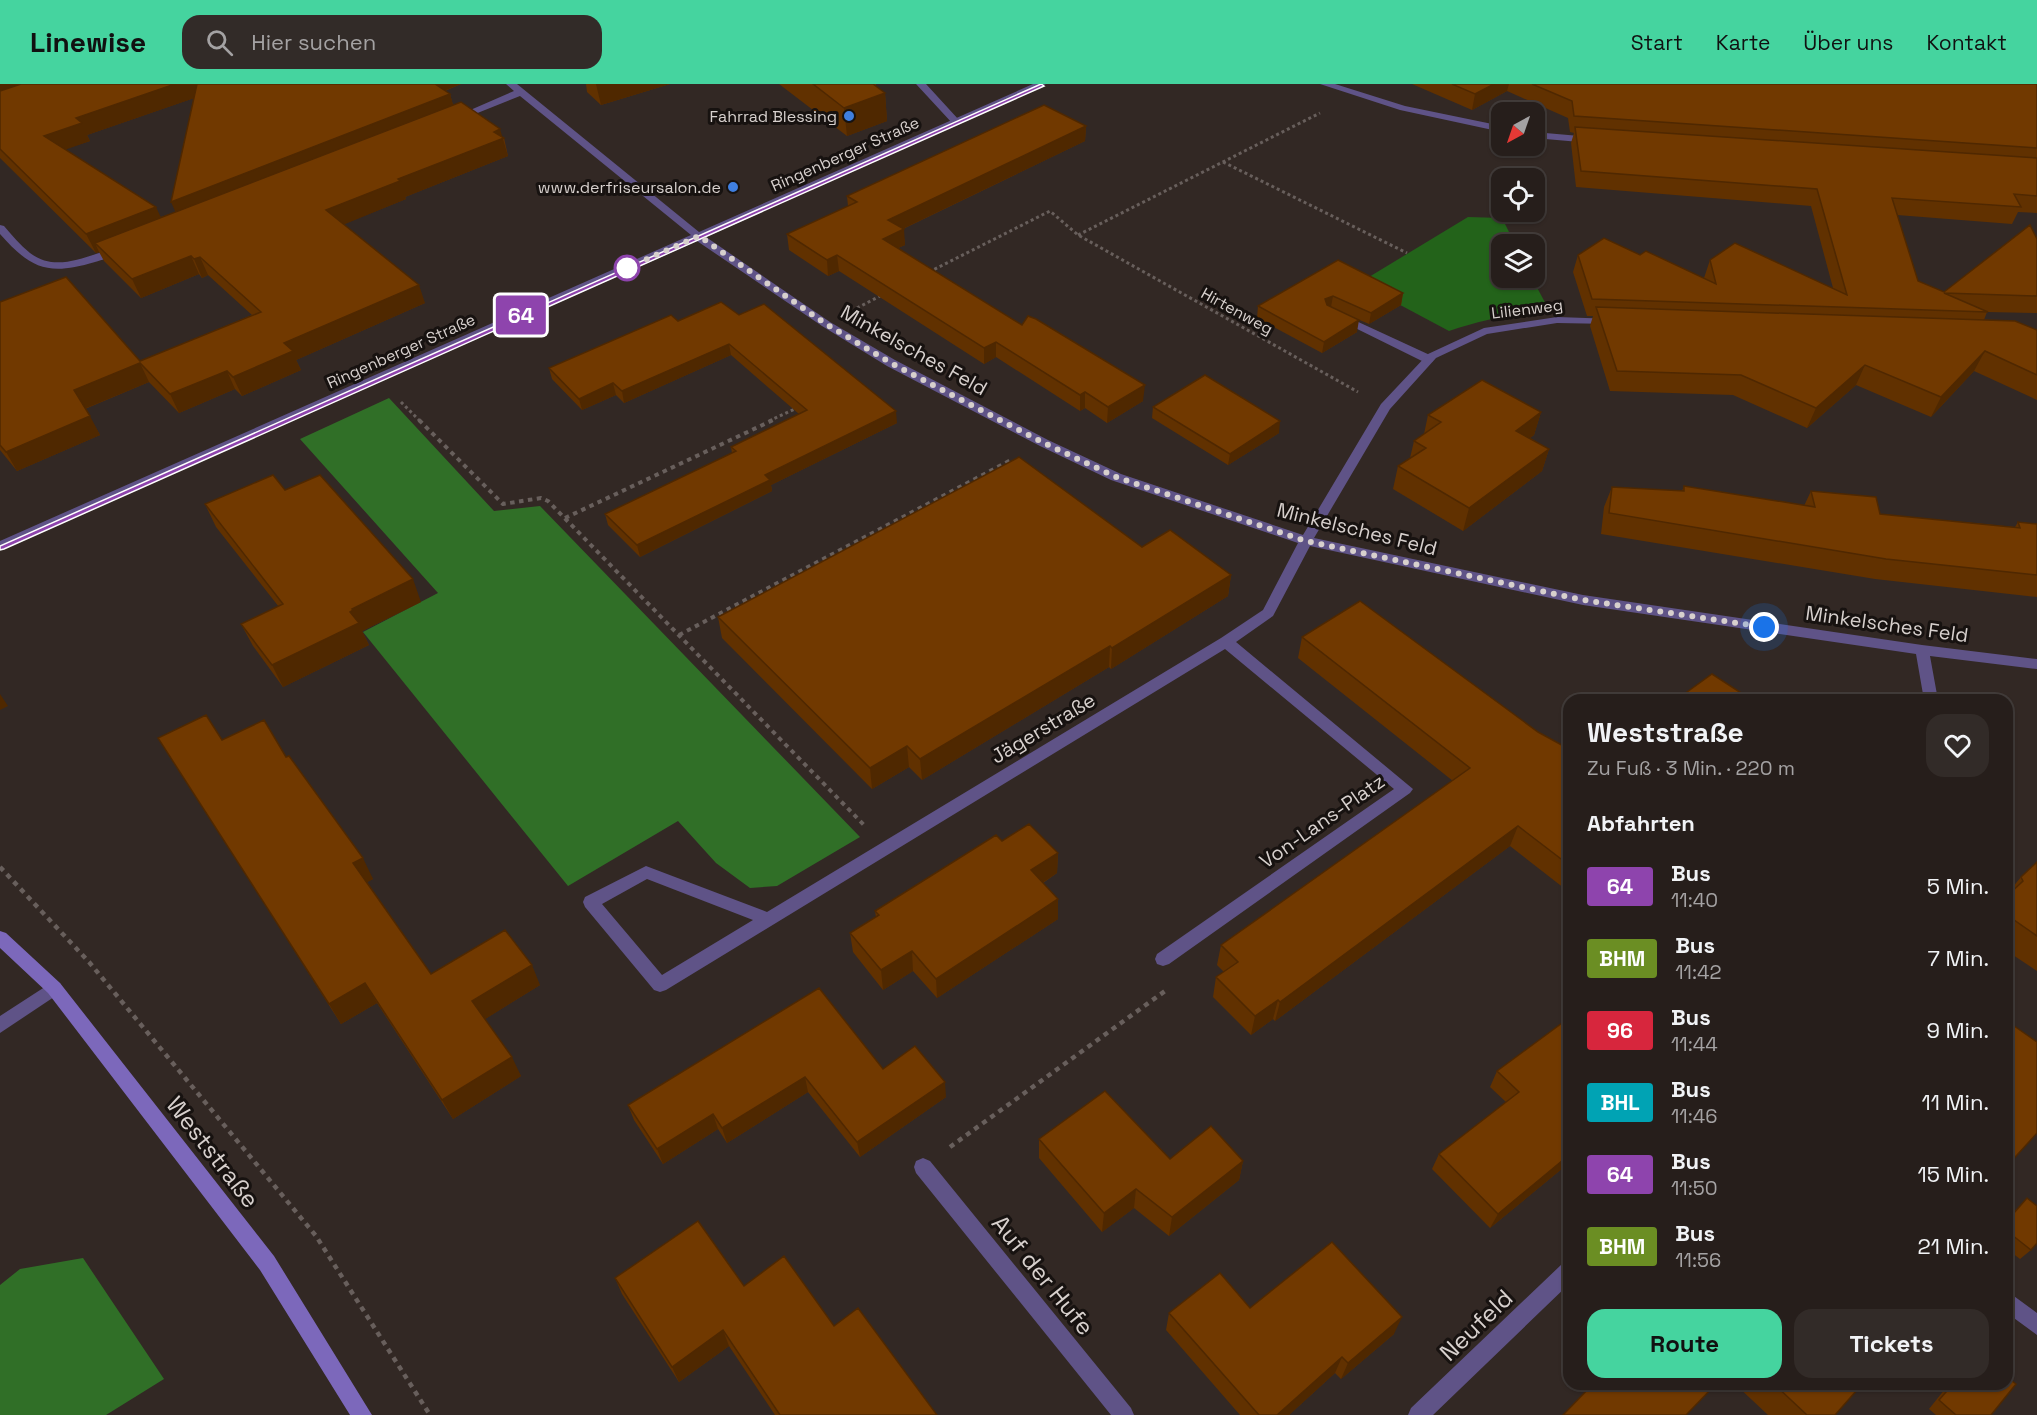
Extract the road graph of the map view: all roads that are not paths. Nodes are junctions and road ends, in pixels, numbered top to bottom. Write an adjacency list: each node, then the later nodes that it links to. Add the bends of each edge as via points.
1 (511, 84): 5 (street, Minkelsches Feld)
2 (921, 84): 6 (street)
3 (1041, 84): 6 (street, Ringenberger Straße)
4 (1325, 84): 8 (street, via 1355,95)
5 (521, 92): 7 (street); 12 (street, Minkelsches Feld)
6 (956, 122): 12 (street, Ringenberger Straße)
7 (443, 123)
8 (1491, 126)
9 (1545, 136): 10 (street)
10 (1601, 140)
11 (0, 228): 13 (street, via 29,258 60,267)
12 (699, 236): 17 (street, Ringenberger Straße); 18 (street, Minkelsches Feld, via 826,324 891,363 1044,443 1116,477)
13 (131, 245)
14 (1330, 312): 16 (street)
15 (1627, 322): 16 (street, Lilienweg, via 1557,320 1484,331)
16 (1428, 359): 18 (street, Lilienweg, via 1385,407)
17 (37, 532): 19 (street, Ringenberger Straße); 20 (street, Ringenberger Straße)
18 (1306, 541): 21 (street, Jägerstraße, via 1268,613); 22 (street, Minkelsches Feld, via 1583,600)
19 (0, 546)
20 (0, 552)
21 (1226, 642): 25 (street, Jägerstraße); 27 (street, Von-Lans-Platz, via 1405,789)
22 (1922, 650): 23 (street, Minkelsches Feld); 24 (street)
23 (2037, 664)
24 (1930, 694)
25 (767, 920): 25 (street, Jägerstraße, via 660,985 591,902 646,872)
26 (0, 938): 28 (main road, Weststraße)
27 (1163, 959)
28 (54, 988): 29 (street); 34 (main road, Weststraße, via 267,1263)
29 (0, 1025)
30 (923, 1167): 35 (street, Auf der Hufe)
31 (1563, 1277): 36 (street, Neufeld)
32 (2013, 1306): 33 (street)
33 (2037, 1325)
34 (362, 1415)
35 (1124, 1415)
36 (1418, 1415)

